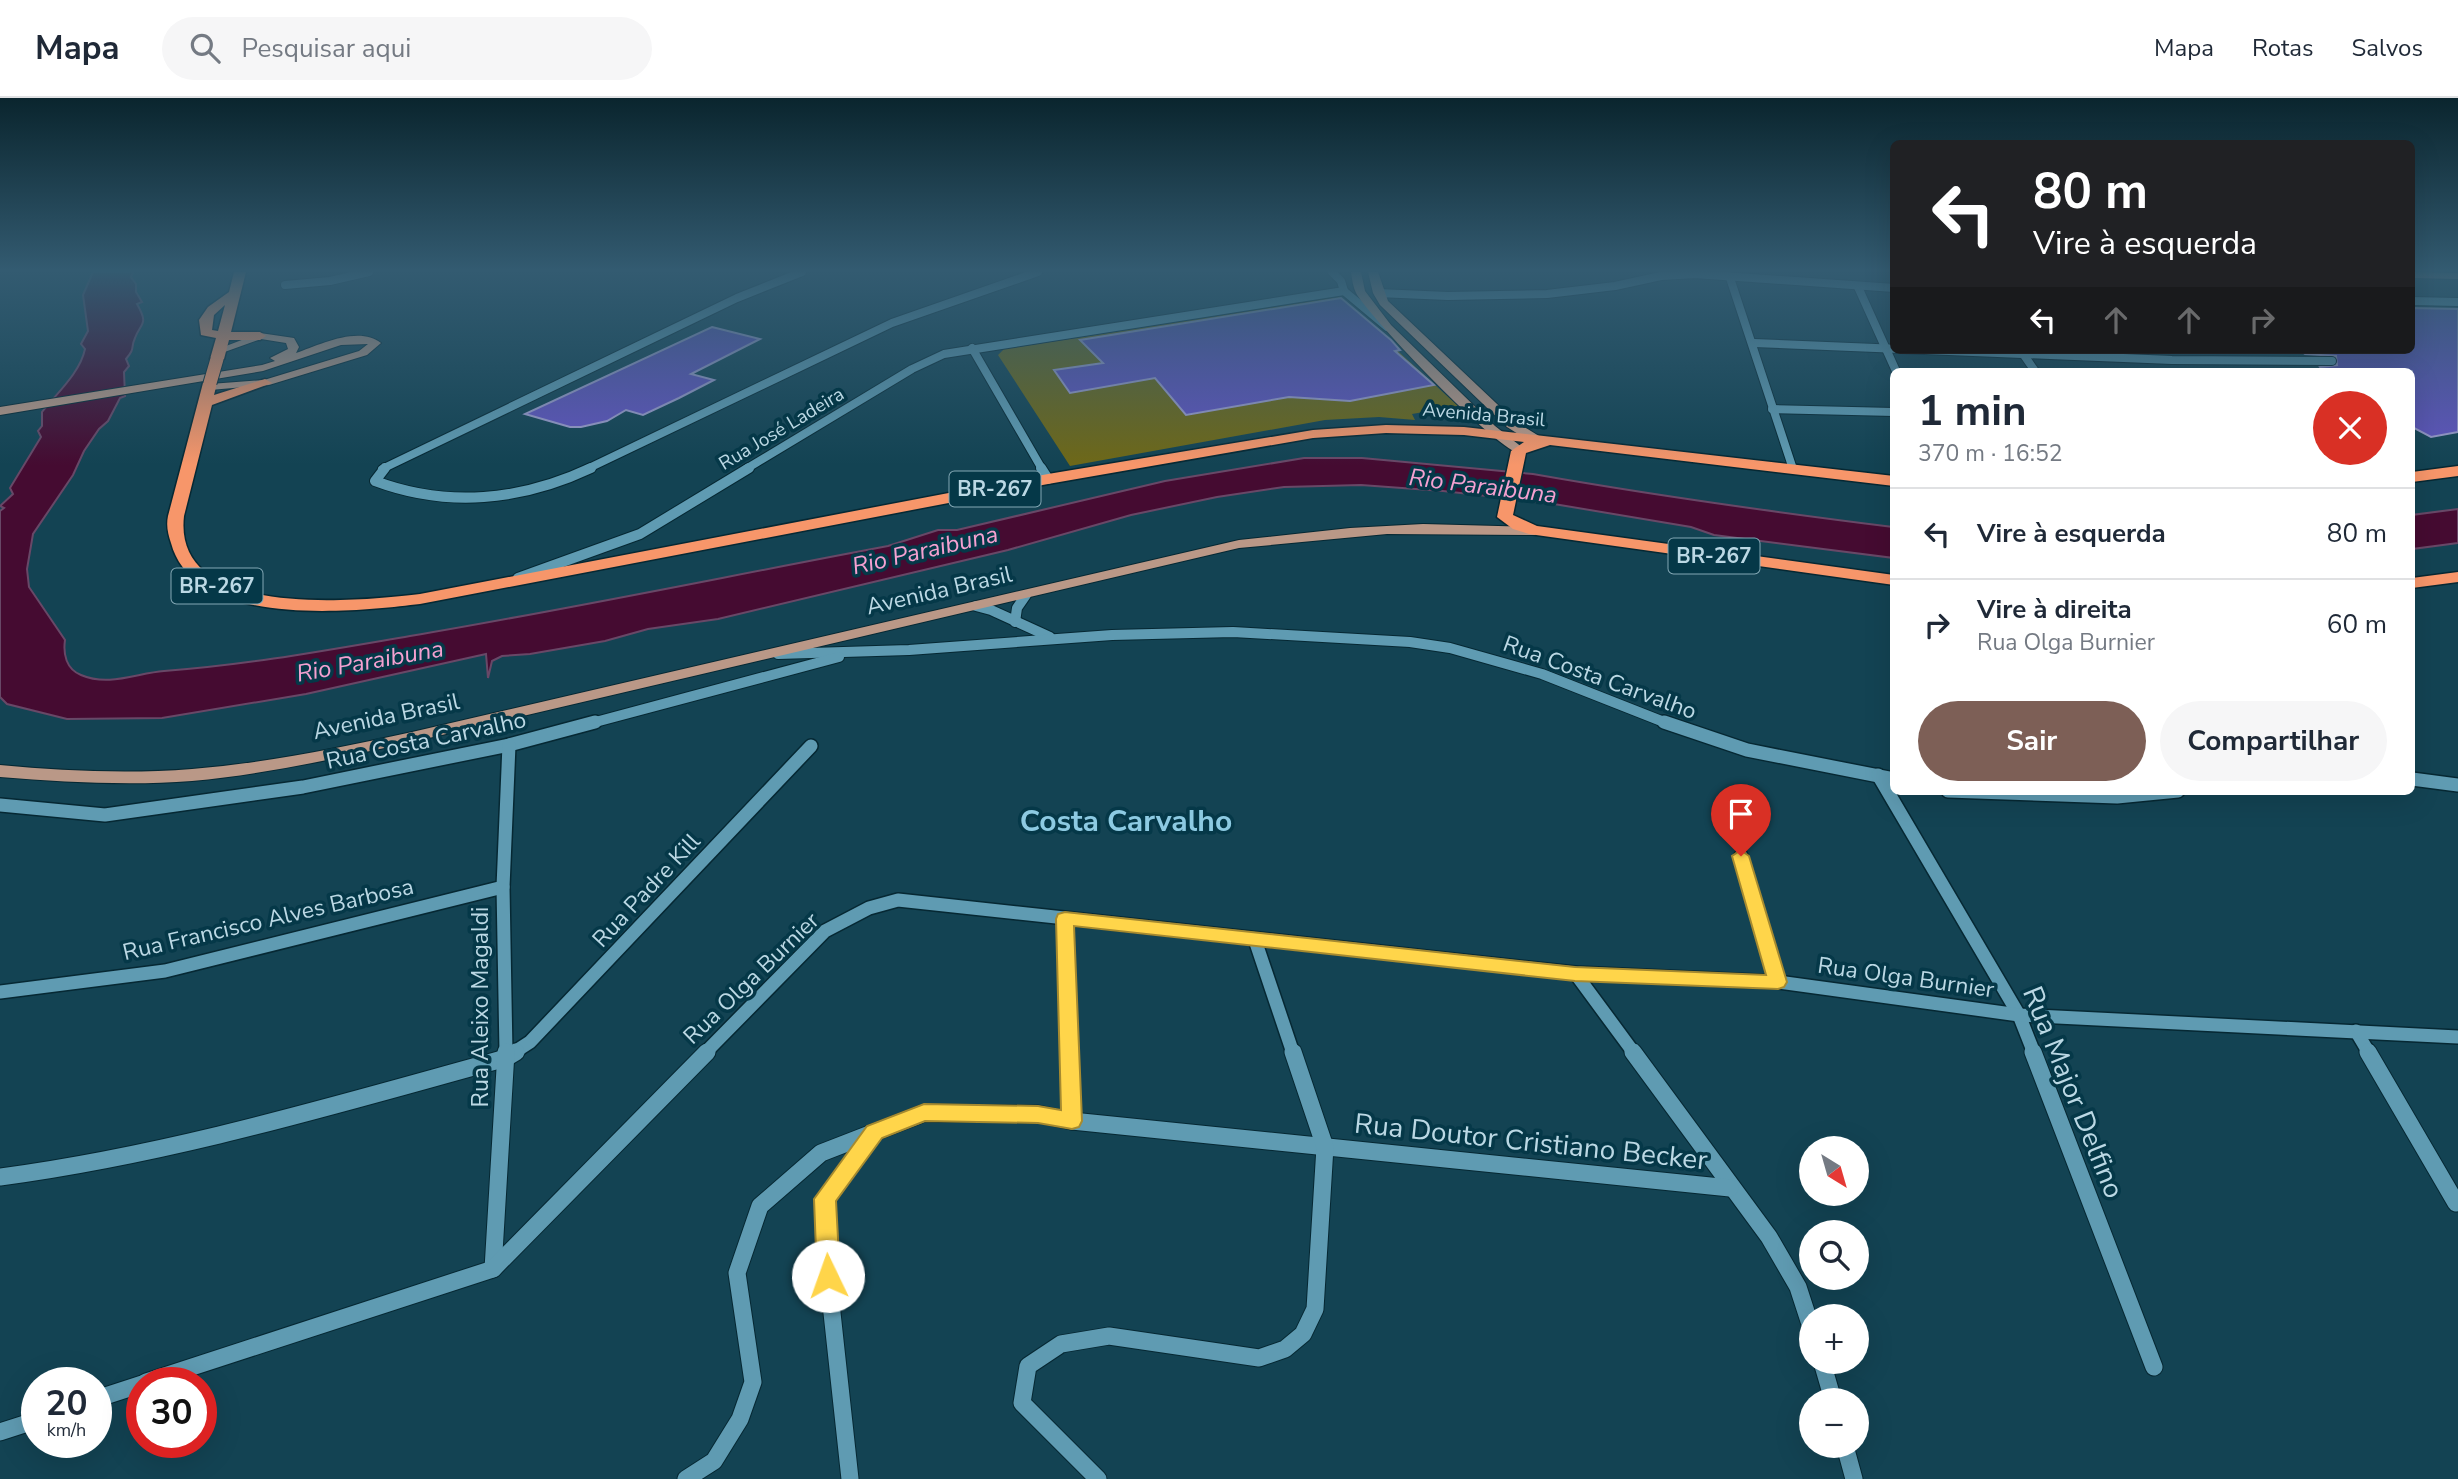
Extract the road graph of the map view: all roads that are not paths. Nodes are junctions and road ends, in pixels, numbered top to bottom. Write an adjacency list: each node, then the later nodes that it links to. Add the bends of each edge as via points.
1 (223, 336): 17 (highway, Avenida Brasil / BR-267)
2 (257, 336): 17 (main road)
3 (272, 336): 23 (main road, via 285,338 294,347 259,363)
4 (657, 336): 5 (street, via 401,459 382,470 375,481 429,498 462,500 544,487)
5 (864, 336)
6 (1047, 336): 12 (street, Rua José Ladeira)
7 (1397, 336): 24 (main road)
8 (1418, 336): 22 (main road)
9 (1752, 336): 11 (street)
10 (1880, 336): 13 (street)
11 (1754, 343): 13 (street); 28 (street)
12 (972, 348): 38 (street); 46 (street, Rua José Ladeira, via 944,354 912,369 640,534)
13 (1886, 350): 14 (street); 20 (street)
14 (1890, 350)
15 (2043, 354): 18 (street)
16 (2167, 354): 18 (street)
17 (218, 355): 26 (highway, Avenida Brasil / BR-267, bridge)
18 (2172, 360): 19 (street); 21 (street)
19 (2332, 361)
20 (1895, 368)
21 (2179, 368)
22 (1464, 379): 24 (main road); 32 (main road, via 1511,424)
23 (164, 381): 25 (main road, via 275,366 354,339 376,343 363,353); 27 (main road)
24 (1445, 382): 31 (main road)
25 (265, 383): 26 (highway)
26 (209, 391): 46 (highway, Avenida Brasil / BR-267, via 175,526 186,564 209,583 247,599 321,605 392,603)
27 (6, 406)
28 (1772, 408): 29 (street); 35 (street)
29 (1890, 412)
30 (1464, 431): 31 (highway, Avenida Brasil / BR-267); 34 (highway, BR-267, via 1498,440); 38 (highway, Avenida Brasil / BR-267, via 1386,429 1313,434)
31 (1500, 435): 32 (highway, Avenida Brasil / BR-267); 34 (main road)
32 (1535, 439): 33 (highway, Avenida Brasil / BR-267)
33 (1574, 445): 34 (highway, via 1528,446); 35 (highway, Avenida Brasil / BR-267)
34 (1518, 455): 40 (highway)
35 (1793, 470): 39 (highway, Avenida Brasil / BR-267)
36 (2458, 471): 37 (highway)
37 (2415, 477)
38 (1048, 479): 46 (highway, Avenida Brasil / BR-267)
39 (1890, 481)
40 (1506, 514): 41 (main road, via 1495,523); 42 (highway, BR-267, via 1519,526)
41 (1472, 527): 42 (main road, Avenida Brasil); 47 (main road, Avenida Brasil, via 1314,533 1239,544)
42 (1535, 531): 44 (highway, Avenida Brasil / BR-267)
43 (2458, 578): 45 (highway)
44 (1890, 579)
45 (2415, 583)
46 (493, 587)
47 (1026, 595): 48 (main road, Avenida Brasil); 49 (street)
48 (976, 606): 49 (street, Rua Costa Carvalho); 52 (main road, Avenida Brasil)
49 (1015, 622): 50 (street, Rua Costa Carvalho)
50 (1053, 639): 51 (street, Rua Costa Carvalho); 56 (street, Rua Costa Carvalho, via 1233,632 1450,648 1542,674 1747,750)
51 (853, 653): 52 (street, Rua Costa Carvalho); 53 (street, Rua Costa Carvalho)
52 (755, 657): 55 (main road, Avenida Brasil, via 412,737 267,765 152,778)
53 (509, 745): 62 (street, Rua Costa Carvalho, via 303,788 105,815); 64 (street, Rua Aleixo Magaldi)
54 (811, 746): 73 (street, Rua Padre Kill, via 530,1042)
55 (0, 771)
56 (1886, 777)
57 (2415, 779): 58 (street)
58 (2458, 785)
59 (1896, 795): 70 (street, Rua Major Delfino)
60 (2061, 795): 61 (street)
61 (2137, 795)
62 (0, 805)
63 (1741, 856): 68 (street)
64 (503, 887): 69 (street, Rua Francisco Alves Barbosa, via 165,971); 73 (street, Rua Aleixo Magaldi)
65 (1065, 919): 66 (street, Rua Olga Burnier); 74 (street); 80 (street, Rua Olga Burnier, via 898,900 869,908 825,931)
66 (1255, 940): 67 (street, Rua Olga Burnier); 76 (street)
67 (1575, 974): 68 (street, Rua Olga Burnier); 78 (street)
68 (1778, 982): 70 (street, Rua Olga Burnier)
69 (0, 992)
70 (2019, 1015): 71 (street, Rua Olga Burnier); 83 (street, Rua Major Delfino)
71 (2356, 1031): 72 (street, Rua Olga Burnier); 79 (street)
72 (2458, 1037)
73 (506, 1058): 77 (street, via 189,1143 66,1170); 80 (street, Rua Aleixo Magaldi)
74 (1072, 1121): 75 (street, Rua Doutor Cristiano Becker, via 1038,1114 924,1113); 76 (street, Rua Doutor Cristiano Becker)
75 (874, 1132): 87 (street, Rua Doutor Cristiano Becker, via 821,1153 760,1206 737,1273 753,1382 740,1419 714,1461); 88 (street, via 825,1199 828,1276)
76 (1325, 1147): 78 (street, Rua Doutor Cristiano Becker); 89 (street, via 1315,1309 1303,1334 1285,1349 1259,1358 1109,1336 1061,1344 1028,1366 1022,1403)
77 (0, 1177)
78 (1730, 1188): 81 (street, via 1769,1237)
79 (2456, 1203)
80 (493, 1269): 82 (street)
81 (1802, 1304)
82 (193, 1367)
83 (2154, 1367)
84 (21, 1425): 85 (street)
85 (0, 1432)
86 (1848, 1458): 90 (street)
87 (686, 1479)
88 (850, 1479)
89 (1098, 1479)
90 (1854, 1479)

